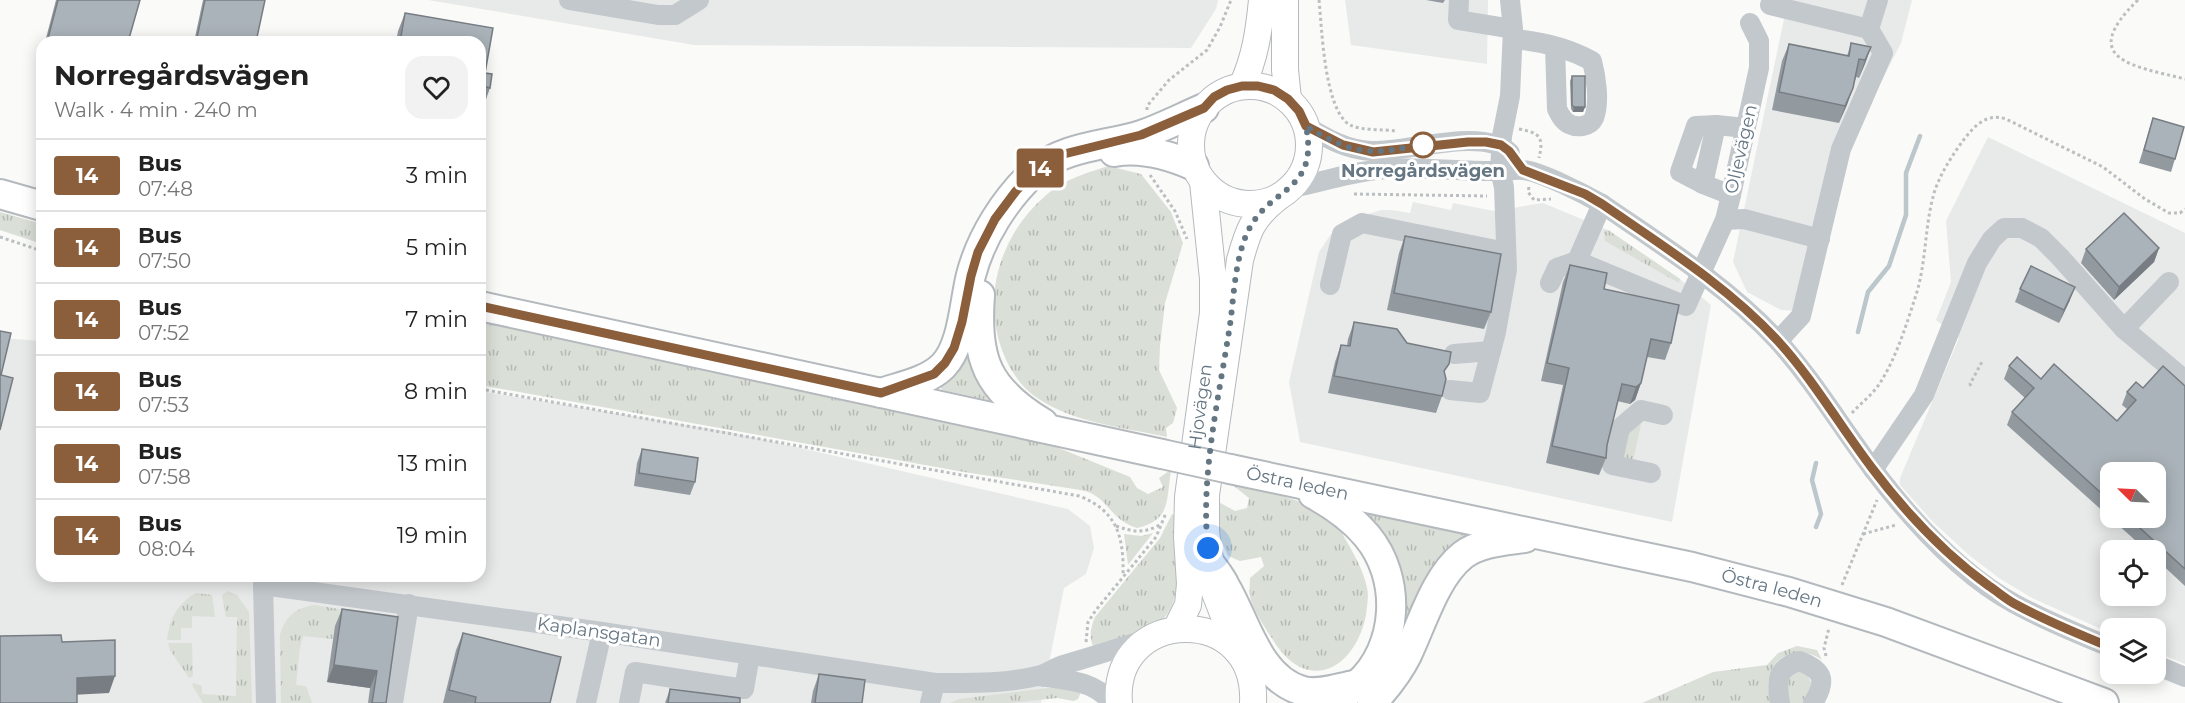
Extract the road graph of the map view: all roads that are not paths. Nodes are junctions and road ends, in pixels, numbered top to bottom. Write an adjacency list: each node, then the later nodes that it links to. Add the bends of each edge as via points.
1 (569, 0): 2 (street, via 675,15)
2 (699, 0)
3 (1262, 0): 14 (main road, via 1252,65)
4 (1285, 0): 15 (main road)
5 (1460, 0): 11 (street, via 1458,20)
6 (1510, 0): 11 (street)
7 (1878, 0): 10 (street)
8 (1771, 3): 10 (street); 12 (street)
9 (1750, 23): 12 (street, Oljevägen)
10 (1869, 29): 30 (street, via 1883,53 1841,149)
11 (1513, 34): 13 (street); 20 (street, via 1510,96)
12 (1759, 41): 18 (street, Oljevägen, via 1760,68)
13 (1555, 47)
14 (1242, 86): 15 (main road, via 1274,90); 16 (main road, via 1214,97)
15 (1288, 99): 17 (main road)
16 (1204, 108): 19 (highway); 23 (main road, via 1191,136 1191,151)
17 (1306, 126): 20 (street, via 1343,145 1373,152 1468,142); 24 (main road, via 1310,142 1308,159 1302,174)
18 (1746, 128): 26 (street, Oljevägen); 26 (street, via 1716,125 1703,184)
19 (1142, 143): 23 (highway); 44 (highway, via 1064,154 1036,170 995,219 978,252 954,348 945,363 934,374); 46 (highway, via 1066,166 1041,181 1003,225 988,258 978,317 979,339 989,375 1012,403)
20 (1501, 145): 21 (street); 22 (street)
21 (1523, 170): 22 (street); 28 (street)
22 (1500, 171): 24 (street, via 1391,168); 31 (street)
23 (1199, 174): 24 (main road, via 1215,194 1237,203 1262,203); 56 (main road, Hjovägen, via 1213,279 1213,313 1188,497 1188,605)
24 (1284, 193): 51 (main road, Hjovägen, via 1260,212 1248,232 1240,261 1206,495 1206,532)
25 (0, 194): 27 (highway)
26 (1731, 195): 29 (street, Oljevägen)
27 (36, 204)
28 (1602, 204): 32 (street); 33 (street)
29 (1725, 220): 30 (street, via 1744,219); 33 (street, Oljevägen)
30 (1820, 239): 39 (street, via 1801,316)
31 (1506, 252): 36 (street, via 1362,224 1342,234); 40 (street, via 1507,270)
32 (1577, 261): 33 (street, Oljevägen, via 1686,306); 35 (street, via 1557,268)
33 (1701, 273): 39 (street, via 1726,291)
34 (2169, 282): 38 (street)
35 (1550, 283)
36 (1330, 285)
37 (486, 307): 44 (highway, Östra leden)
38 (2124, 329): 42 (street); 47 (street, via 2041,238 2022,228 2004,228 1977,263 1924,395)
39 (1778, 341): 47 (street)
40 (1491, 351): 41 (street); 43 (street, via 1480,393)
41 (1454, 354)
42 (2185, 380)
43 (1450, 390)
44 (881, 393): 46 (highway, Östra leden)
45 (1663, 415): 48 (street, via 1641,410 1620,428 1612,465)
46 (1055, 431): 49 (highway, Östra leden, bridge)
47 (1873, 470): 57 (street, via 1929,537 1967,570 2013,603)
48 (1652, 473)
49 (1293, 482): 50 (highway, Östra leden); 64 (highway, via 1333,505 1357,525 1376,548 1383,565 1392,603 1388,637)
50 (1542, 536): 64 (highway, via 1491,543 1464,555 1435,593 1397,674); 78 (highway, Östra leden, via 1789,592 1886,622)
51 (1212, 566): 59 (main road, Hjovägen, via 1215,593); 64 (highway, via 1255,647 1287,685 1305,691)
52 (258, 582): 66 (street)
53 (271, 582): 54 (street, Kaplansgatan)
54 (409, 604): 55 (street, Kaplansgatan); 67 (street)
55 (602, 632): 58 (street, Kaplansgatan); 68 (street)
56 (1164, 633): 59 (main road, via 1196,629 1215,634); 61 (street, Kaplansgatan); 72 (main road, via 1141,646 1131,657 1119,685)
57 (2100, 643)
58 (750, 655): 63 (street, Kaplansgatan); 65 (street)
59 (1244, 663): 73 (main road, Hjovägen, via 1253,688); 74 (highway, via 1268,693)
60 (2166, 669): 62 (street)
61 (1039, 676): 63 (street, Kaplansgatan, via 982,683); 71 (street, Kaplansgatan, via 1078,681 1098,689)
62 (2185, 677)
63 (935, 683): 70 (street)
64 (1365, 693): 75 (highway)
65 (746, 696): 69 (street, via 635,672)
66 (266, 703)
67 (393, 703)
68 (585, 703)
69 (629, 703)
70 (930, 703)
71 (1112, 703)
72 (1119, 703)
73 (1253, 703)
74 (1282, 703)
75 (1332, 703)
76 (1780, 703): 77 (street, via 1779,675 1786,666 1799,661 1814,667 1820,676 1822,687)
77 (1813, 703)
78 (2104, 703)

